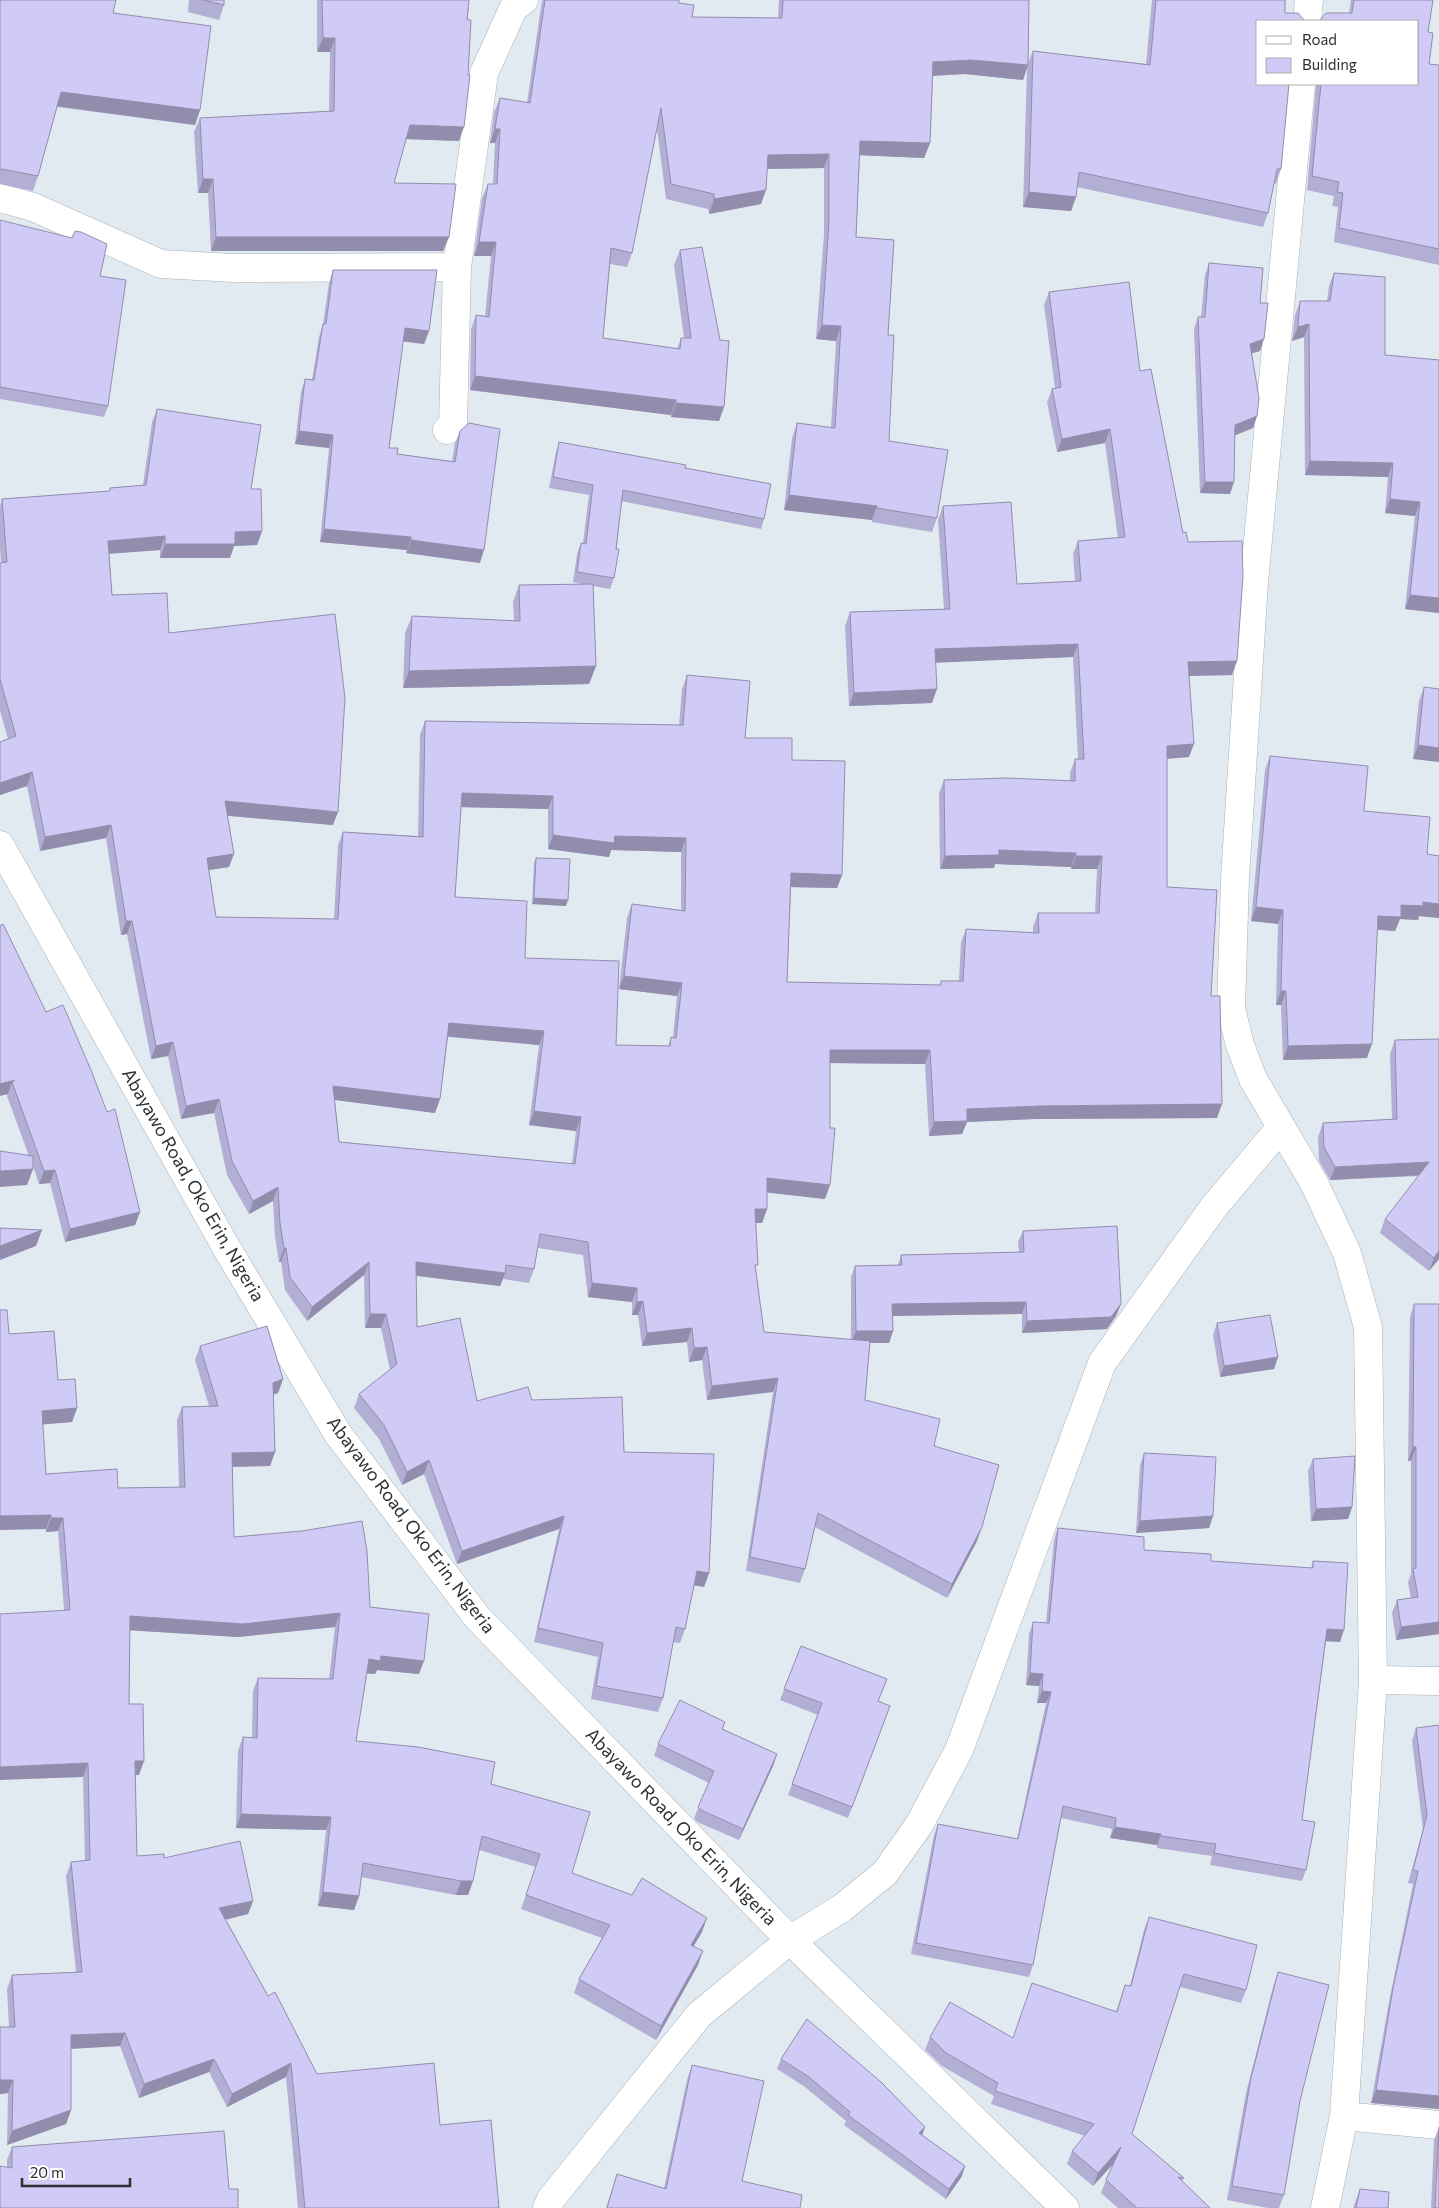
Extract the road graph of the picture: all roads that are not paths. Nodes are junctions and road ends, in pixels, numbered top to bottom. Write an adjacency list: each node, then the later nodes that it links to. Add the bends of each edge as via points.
1 (524, 0): 6 (street, via 513,9 484,73)
2 (1309, 0): 3 (street)
3 (1307, 20)
4 (1301, 85): 9 (street, via 1254,582 1232,929 1231,1009 1253,1079)
5 (0, 198): 6 (street, via 33,207 161,264 234,268)
6 (457, 267): 7 (street, via 453,426)
7 (447, 430)
8 (4, 862): 12 (street, Abayawo Road, Oko Erin, Nigeria, via 98,1016 226,1248 338,1434 477,1617)
9 (1281, 1127): 10 (street, via 1314,1184 1347,1253 1368,1327); 12 (street, via 1213,1208 1102,1363 959,1750 919,1825 885,1873 842,1908)
10 (1372, 1680): 11 (street); 13 (street)
11 (1439, 1681)
12 (790, 1940): 15 (street, via 699,2015); 16 (street, Abayawo Road, Oko Erin, Nigeria)
13 (1344, 2116): 14 (street); 17 (street)
14 (1439, 2125)
15 (547, 2208)
16 (1065, 2208)
17 (1325, 2208)

